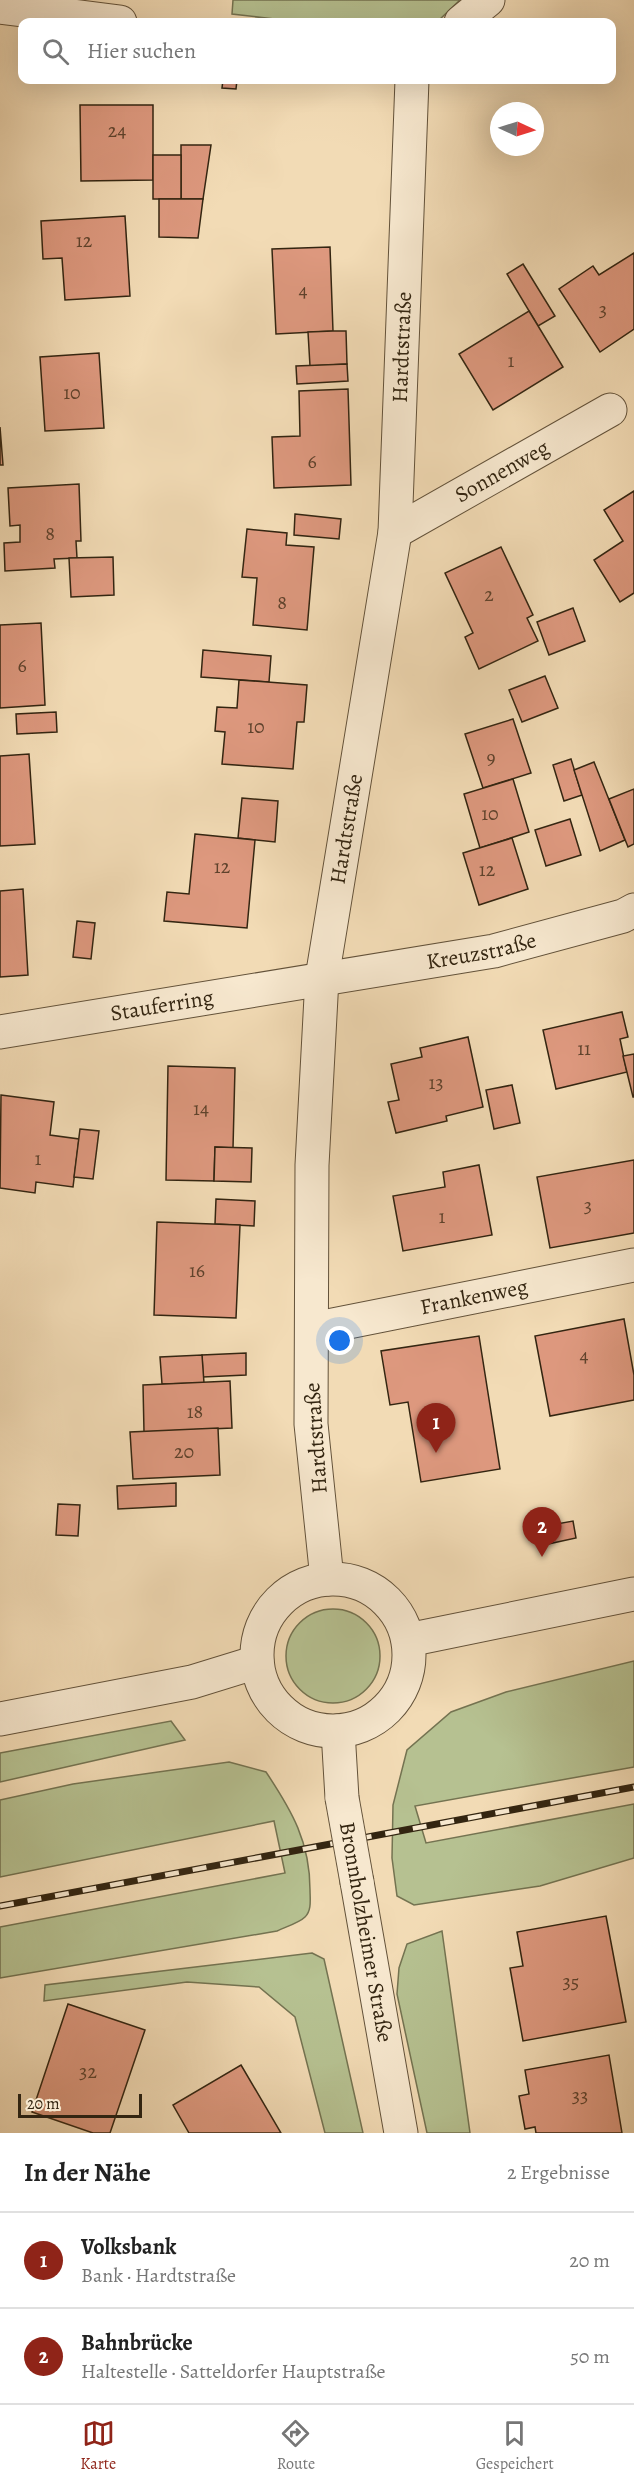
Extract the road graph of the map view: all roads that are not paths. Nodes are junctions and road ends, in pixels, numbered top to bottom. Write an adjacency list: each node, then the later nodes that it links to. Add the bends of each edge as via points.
1 (488, 0): 4 (street)
2 (0, 7): 3 (street)
3 (88, 18)
4 (466, 18)
5 (412, 84): 7 (street, Hardtstraße)
6 (610, 410): 7 (street, Sonnenweg)
7 (395, 532): 9 (street, Hardtstraße)
8 (634, 910): 9 (street, Kreuzstraße, via 494,951)
9 (322, 978): 10 (street, Stauferring); 12 (street, Hardtstraße, via 312,1165)
10 (0, 1032)
11 (634, 1265): 12 (street, Frankenweg)
12 (313, 1329): 13 (street, Hardtstraße, via 311,1425)
13 (327, 1579): 15 (street, via 344,1579 366,1586 386,1599 401,1618); 16 (street, via 299,1586 280,1600 266,1618 258,1640)
14 (634, 1594): 15 (street)
15 (408, 1640): 18 (street, via 409,1665 402,1688 388,1708 369,1723)
16 (257, 1662): 17 (street, via 192,1682); 18 (street, via 263,1686 277,1707 297,1722)
17 (0, 1719)
18 (338, 1731): 19 (street, Bronnholzheimer Straße, bridge, via 342,1798)
19 (401, 2133)

